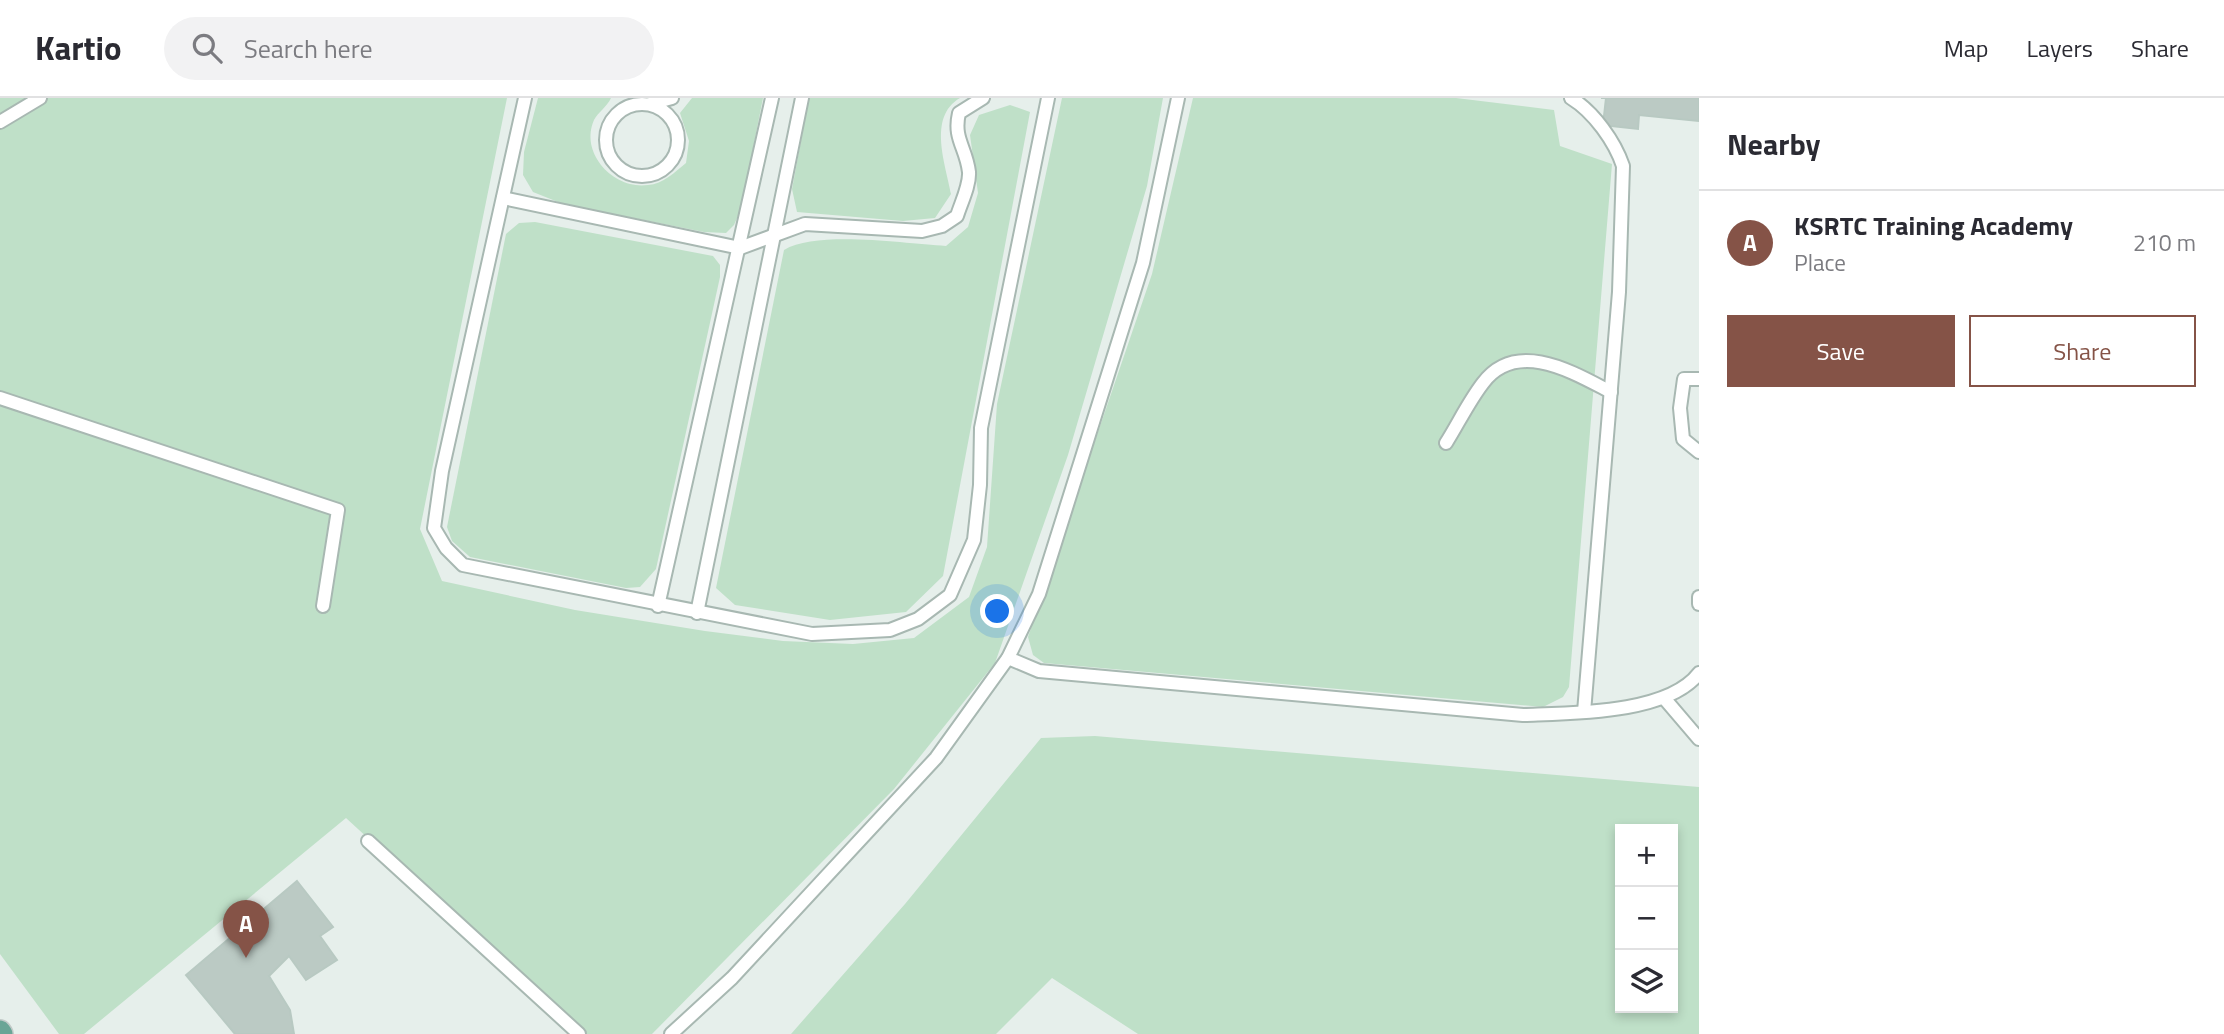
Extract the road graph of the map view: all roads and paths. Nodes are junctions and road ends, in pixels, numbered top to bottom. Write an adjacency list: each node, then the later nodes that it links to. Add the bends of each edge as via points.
1 (40, 98): 12 (lane)
2 (525, 98): 13 (lane)
3 (634, 98): 11 (lane)
4 (672, 98): 11 (lane)
5 (772, 98): 15 (lane)
6 (802, 98): 14 (lane)
7 (983, 98): 14 (lane, via 959,113 955,132 970,176 957,216 942,226 922,231 805,224)
8 (1048, 98): 25 (lane, via 981,428 974,540 950,595 918,619 890,630 812,634)
9 (1178, 98): 26 (lane, via 1143,263 1039,594)
10 (1571, 98): 17 (lane, via 1583,105 1618,151 1623,166)
11 (648, 104): 11 (lane, via 671,119 677,146 662,170 635,175 611,160 606,133 621,110)
12 (0, 122)
13 (503, 198): 15 (lane); 24 (lane, via 442,471 434,528 463,565)
14 (774, 235): 15 (lane); 25 (lane)
15 (740, 248): 24 (lane)
16 (1699, 379): 20 (lane, via 1684,379 1680,408 1683,439)
17 (1611, 392): 19 (lane, via 1562,366 1536,360 1517,362 1494,371 1483,382); 29 (lane)
18 (0, 398): 23 (lane, via 338,510)
19 (1446, 443)
20 (1699, 452)
21 (1699, 597): 22 (lane)
22 (1699, 604)
23 (323, 606)
24 (658, 606): 25 (lane)
25 (697, 613)
26 (1008, 659): 29 (lane, via 1040,671 1277,694 1522,715); 33 (lane, via 927,769 732,978)
27 (1699, 673): 28 (lane)
28 (1664, 698): 29 (lane); 30 (lane)
29 (1584, 712)
30 (1699, 739)
31 (368, 841): 32 (lane)
32 (579, 1034)
33 (671, 1034)

